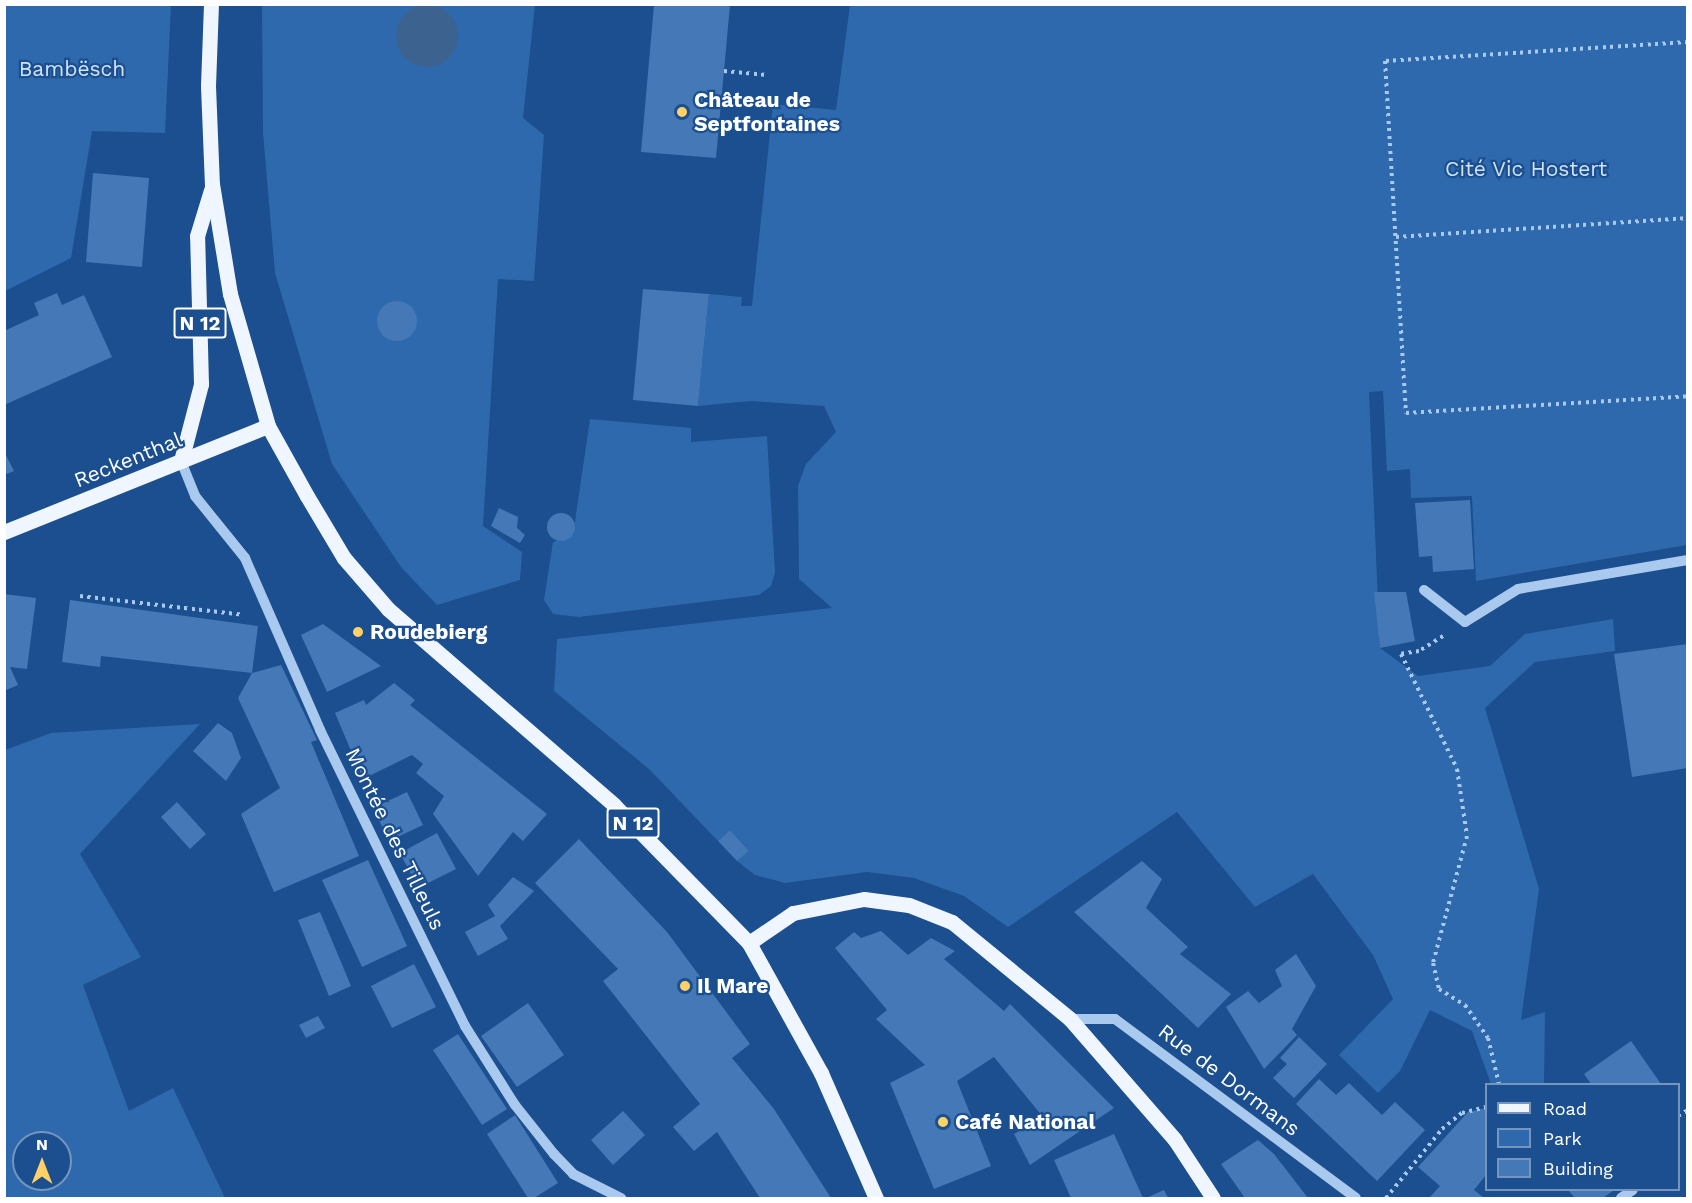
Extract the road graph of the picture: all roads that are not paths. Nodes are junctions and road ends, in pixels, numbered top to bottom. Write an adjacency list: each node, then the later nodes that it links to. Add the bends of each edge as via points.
1 (211, 4): 2 (main road, N 12, via 207,86)
2 (212, 184): 3 (main road, N 12, via 230,294); 4 (main road, N 12, via 197,236 201,384)
3 (268, 426): 4 (main road, Reckenthal); 8 (main road, N 12, via 344,558 388,609 614,805)
4 (181, 461): 5 (main road, Reckenthal); 10 (street, Montée des Tilleuls, via 195,496 245,558 270,619 465,1026 515,1105 554,1154 573,1174)
5 (4, 532)
6 (1688, 560): 7 (street, via 1518,589 1465,622)
7 (1424, 590)
8 (749, 943): 9 (main road, via 793,913 819,906 864,899 909,905 960,927); 11 (main road, N 12, via 821,1073)
9 (1070, 1019): 12 (main road, via 1175,1140); 13 (street, Rue de Dormans, via 1115,1019)
10 (621, 1198)
11 (876, 1198)
12 (1213, 1198)
13 (1356, 1198)

